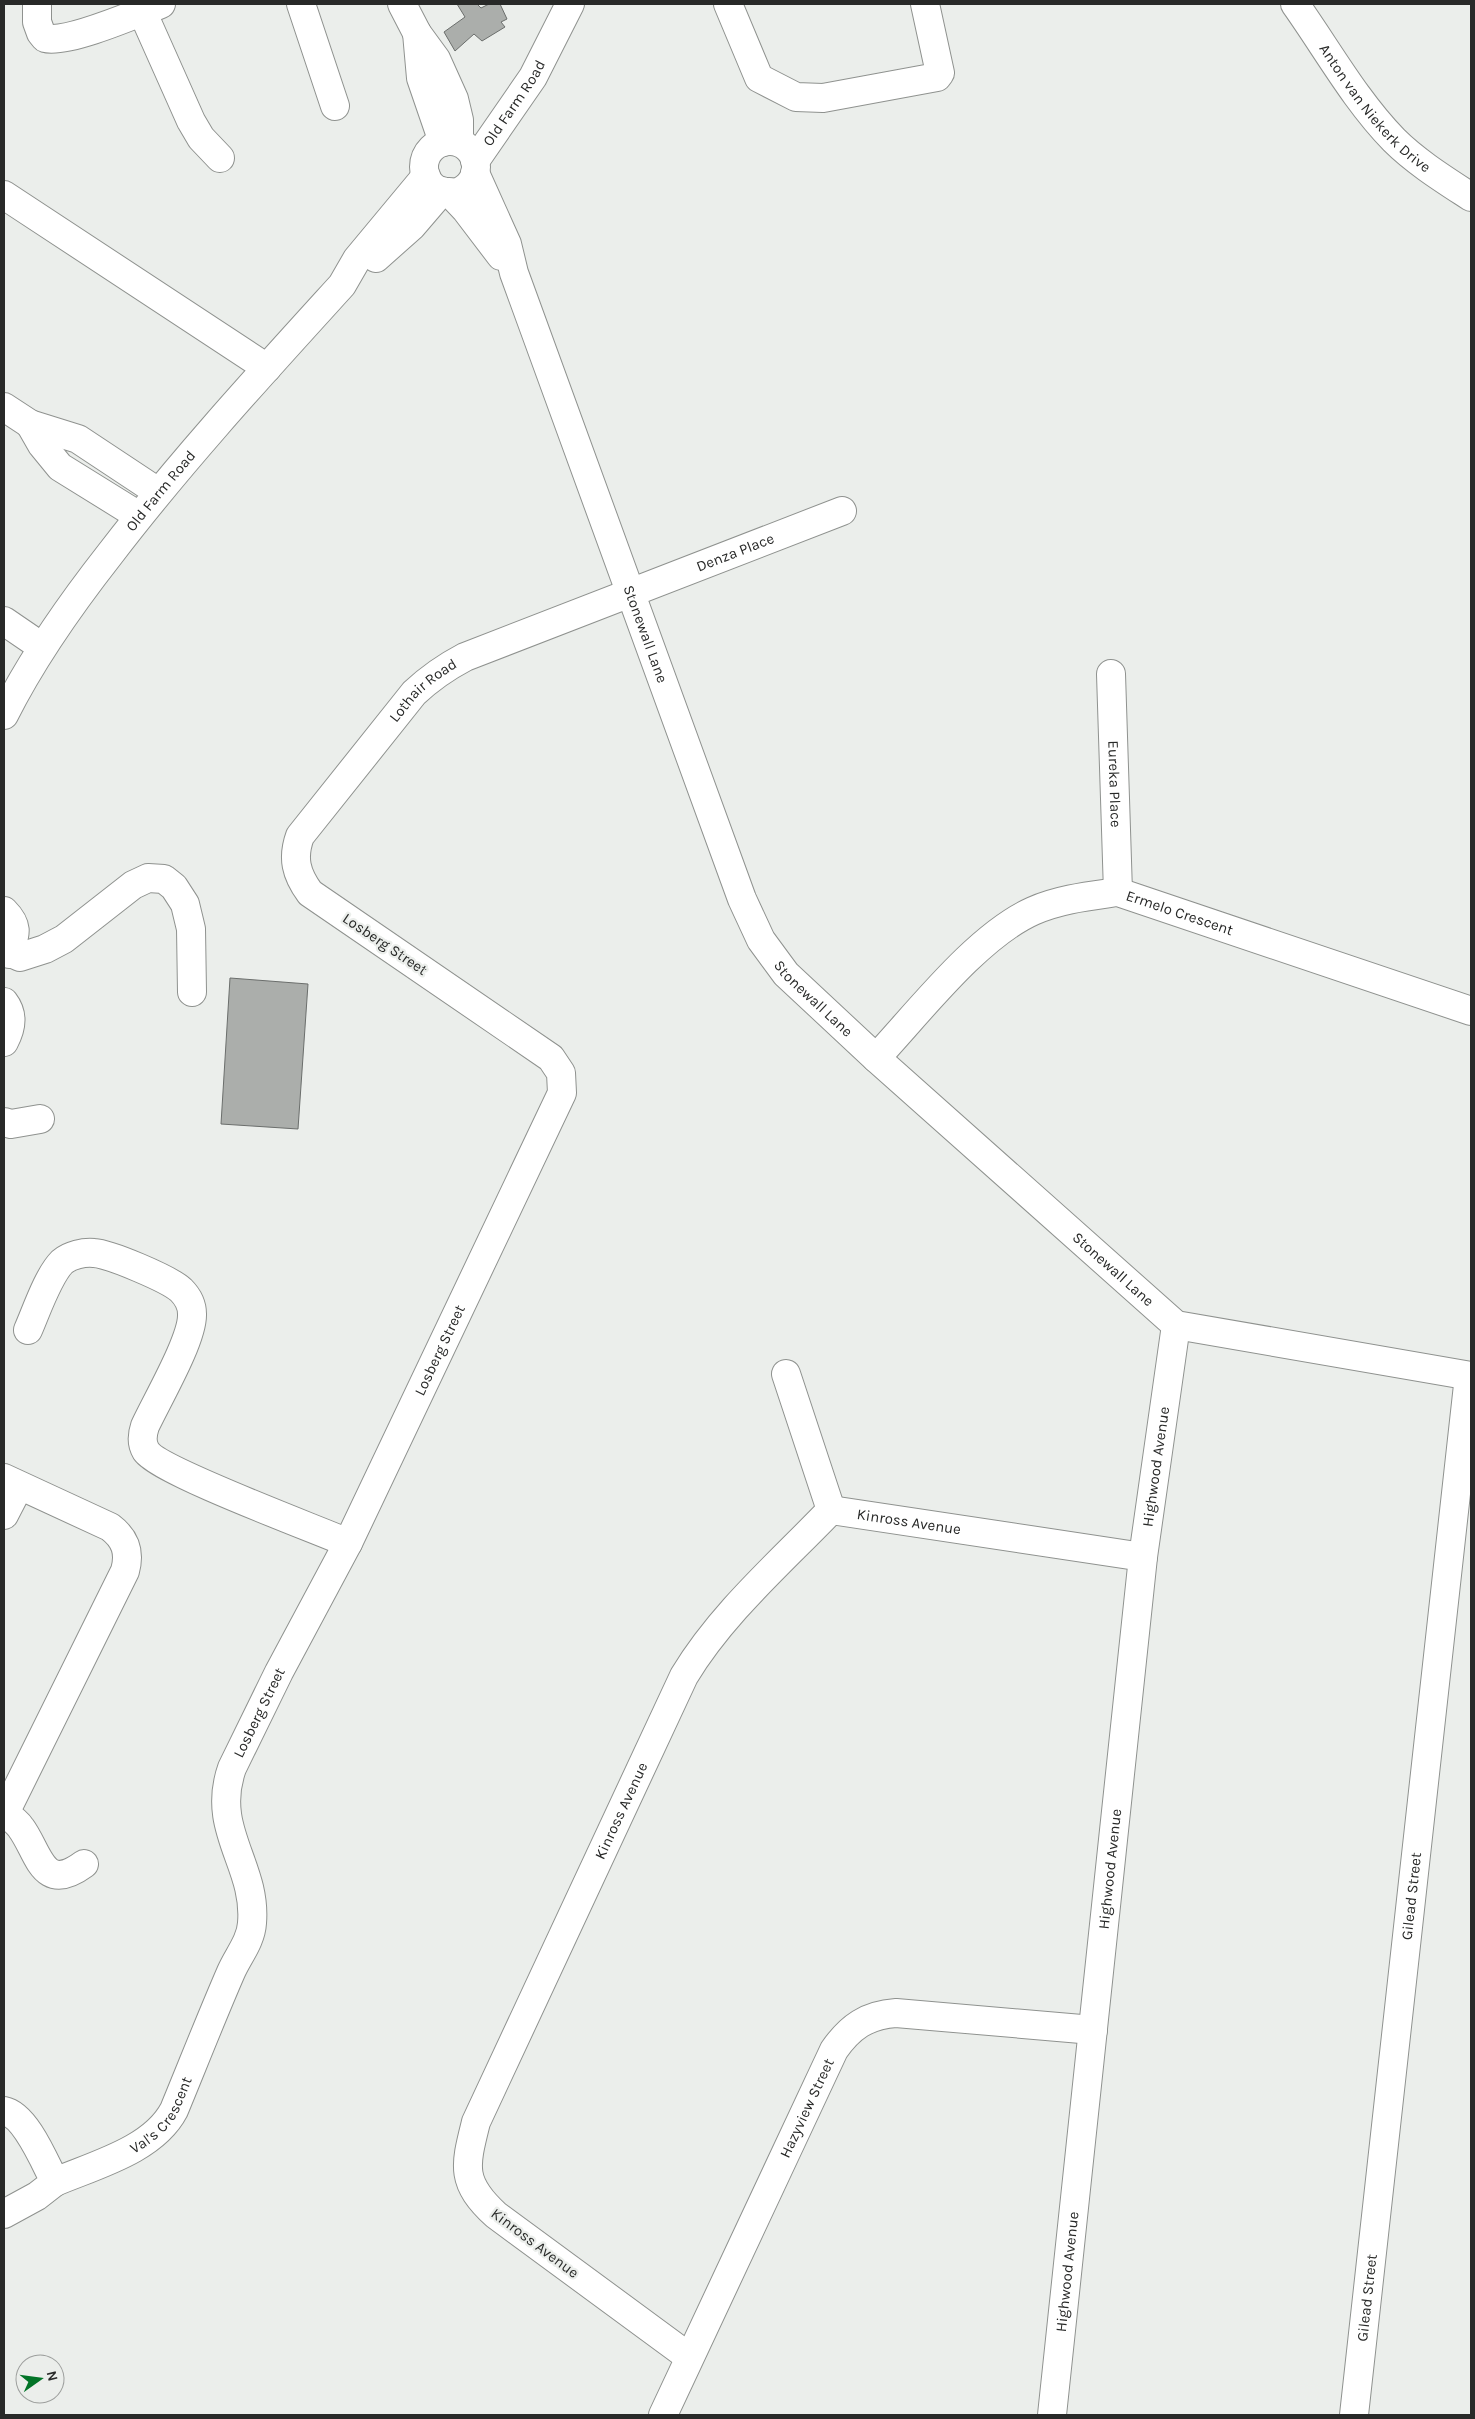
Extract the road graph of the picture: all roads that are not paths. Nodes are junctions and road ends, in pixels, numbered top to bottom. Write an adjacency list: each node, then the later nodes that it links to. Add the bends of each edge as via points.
1 (37, 4): 8 (street, via 39,29 48,39 71,36)
2 (301, 4): 9 (street)
3 (402, 4): 10 (street, Stonewall Lane, via 417,34 421,78)
4 (570, 4): 10 (street, Old Farm Road, via 533,77)
5 (728, 4): 6 (street, via 759,78 796,98 823,98 937,77 940,73)
6 (925, 4)
7 (1295, 4): 14 (street, Anton van Niekerk Drive, via 1362,100 1394,139 1410,154)
8 (152, 8): 11 (street, via 191,121 205,143)
9 (335, 106)
10 (464, 153): 12 (street, via 465,187); 12 (street, via 435,145 428,151 425,159); 15 (street, Stonewall Lane, via 507,244)
11 (220, 158)
12 (439, 187): 15 (street, Stonewall Lane, via 466,210); 16 (street, Old Farm Road, via 357,259 342,285)
13 (4, 195): 16 (street)
14 (1471, 196)
15 (514, 273): 22 (street, Stonewall Lane)
16 (267, 368): 19 (street, Old Farm Road)
17 (4, 407): 18 (street)
18 (30, 424): 19 (street, via 78,439); 21 (street, via 60,466)
19 (158, 492): 21 (street, Old Farm Road)
20 (842, 511): 22 (street, Denza Place)
21 (139, 516): 24 (street, Old Farm Road)
22 (630, 594): 27 (street, Lothair Road, via 464,656 431,677 414,693 300,836 295,854); 35 (street, Stonewall Lane, via 742,899 761,940 786,974)
23 (4, 621): 24 (street)
24 (42, 647): 26 (street, Old Farm Road)
25 (1111, 674): 28 (street, Eureka Place)
26 (4, 714)
27 (300, 877): 45 (street, Losberg Street, via 310,892 324,903 551,1058 561,1073 563,1084 559,1104)
28 (1118, 892): 33 (street, Ermelo Crescent); 35 (street, Ermelo Crescent, via 1067,900 1034,910 993,935)
29 (4, 911): 30 (street, via 15,926 14,939)
30 (6, 952): 31 (street, via 20,957 53,945 133,884 148,878 164,879 174,887 185,904 191,930)
31 (192, 992)
32 (4, 1002): 34 (street, via 11,1021)
33 (1471, 1011)
34 (4, 1042)
35 (876, 1058): 38 (street, Stonewall Lane)
36 (40, 1119): 37 (street, via 11,1124)
37 (4, 1122)
38 (1176, 1325): 41 (street); 46 (street, Highwood Avenue)
39 (28, 1330): 45 (street, via 62,1262 74,1255 94,1252 107,1255 177,1287 190,1301 191,1324 145,1426 142,1437 147,1452 175,1470)
40 (786, 1374): 43 (street)
41 (1470, 1376): 57 (street, Gilead Street)
42 (11, 1482): 44 (street); 47 (street, via 110,1527 120,1534 128,1562)
43 (831, 1510): 46 (street, Kinross Avenue); 54 (street, Kinross Avenue, via 718,1628 684,1676 476,2122 466,2163 474,2191 496,2215)
44 (4, 1515)
45 (348, 1543): 49 (street, Losberg Street, via 278,1672 228,1778 225,1808 251,1895)
46 (1143, 1557): 50 (street, Highwood Avenue)
47 (4, 1813): 48 (street, via 22,1828 46,1871 56,1874 70,1872)
48 (84, 1864)
49 (252, 1931): 52 (street, Val's Crescent, via 174,2110 160,2131 131,2149)
50 (1093, 2030): 54 (street, Hazyview Street, via 896,2013 865,2020 848,2031 834,2050); 56 (street, Highwood Avenue)
51 (4, 2111): 52 (street, via 25,2127)
52 (55, 2182): 53 (street, Val's Crescent)
53 (4, 2214)
54 (689, 2357): 55 (street, Hazyview Street)
55 (663, 2415)
56 (1052, 2415)
57 (1354, 2415)

